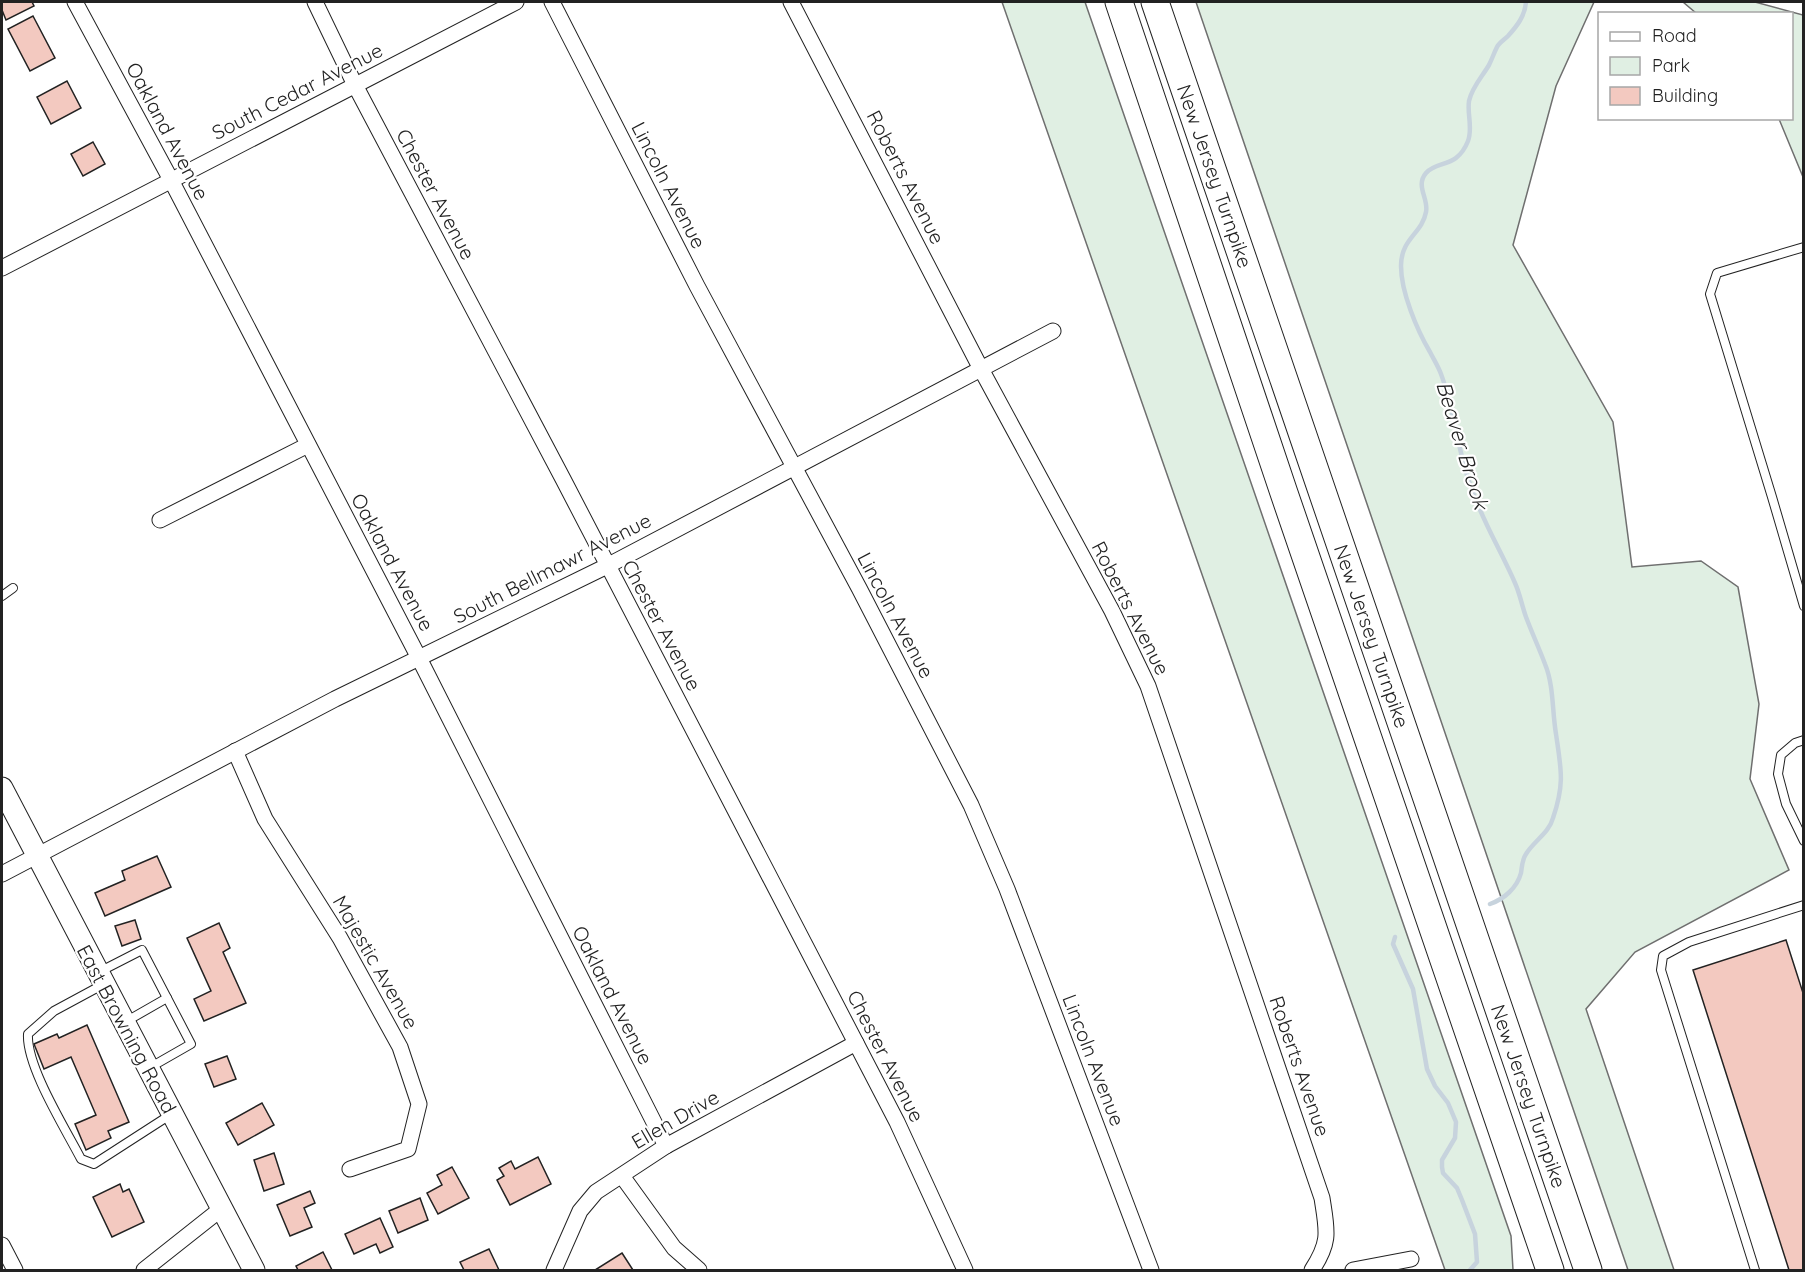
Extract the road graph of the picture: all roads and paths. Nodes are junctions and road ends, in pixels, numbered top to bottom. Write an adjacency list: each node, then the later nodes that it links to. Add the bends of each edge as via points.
1 (75, 2): 9 (street, Oakland Avenue)
2 (315, 2): 8 (street, Chester Avenue)
3 (516, 2): 8 (street, South Cedar Avenue)
4 (552, 2): 15 (street, Lincoln Avenue, via 696,286)
5 (791, 2): 13 (street, Roberts Avenue)
6 (1119, 2): 32 (highway, New Jersey Turnpike)
7 (1155, 2): 37 (highway, New Jersey Turnpike)
8 (355, 85): 9 (street, South Cedar Avenue); 17 (street, Chester Avenue)
9 (171, 180): 11 (street, South Cedar Avenue); 14 (street, Oakland Avenue)
10 (1803, 247): 20 (lane, via 1717,273 1710,294)
11 (2, 268)
12 (1053, 331): 13 (street, South Bellmawr Avenue)
13 (981, 369): 15 (street, South Bellmawr Avenue); 50 (street, Roberts Avenue, via 1112,611 1148,686 1322,1198 1327,1232 1323,1253)
14 (308, 445): 16 (street); 21 (street, Oakland Avenue)
15 (794, 468): 17 (street, South Bellmawr Avenue); 49 (street, Lincoln Avenue, via 971,805 1007,889)
16 (160, 520)
17 (607, 566): 21 (street, South Bellmawr Avenue); 33 (street, Chester Avenue)
18 (13, 588): 19 (lane)
19 (2, 596)
20 (1803, 606)
21 (420, 658): 23 (street, South Bellmawr Avenue); 36 (street, Oakland Avenue)
22 (1803, 740): 25 (lane, via 1781,755 1778,774)
23 (236, 751): 26 (street, South Bellmawr Avenue); 38 (street, Majestic Avenue, via 265,819 340,938 400,1047 419,1104 408,1149)
24 (2, 788): 26 (main road, East Browning Road)
25 (1803, 841)
26 (36, 855): 27 (street, South Bellmawr Avenue); 29 (main road, East Browning Road)
27 (2, 874)
28 (1803, 905): 56 (lane, via 1689,942 1663,956 1660,970)
29 (100, 979): 30 (lane, via 142,950); 31 (main road, East Browning Road); 35 (lane, via 28,1034 34,1067 81,1159 94,1164)
30 (167, 998): 31 (lane); 34 (lane, via 191,1044)
31 (124, 1023): 34 (main road, East Browning Road)
32 (1466, 1023): 52 (highway, via 1498,1156); 53 (highway, New Jersey Turnpike)
33 (856, 1043): 36 (street, Ellen Drive); 48 (street, Chester Avenue, via 897,1122)
34 (148, 1069): 35 (main road, East Browning Road)
35 (171, 1115): 40 (main road, East Browning Road)
36 (666, 1146): 39 (street, Ellen Drive)
37 (1549, 1155): 54 (highway, New Jersey Turnpike); 55 (highway)
38 (350, 1169)
39 (622, 1176): 46 (street, Ellen Drive, via 596,1192 580,1211); 47 (street, via 674,1248)
40 (221, 1209): 44 (street); 45 (main road, East Browning Road)
41 (2, 1245): 43 (street)
42 (1411, 1259): 51 (street)
43 (15, 1270)
44 (144, 1270)
45 (254, 1270)
46 (554, 1270)
47 (699, 1270)
48 (964, 1270)
49 (1151, 1270)
50 (1312, 1270)
51 (1353, 1270)
52 (1532, 1270)
53 (1550, 1270)
54 (1588, 1270)
55 (1600, 1270)
56 (1755, 1270)

